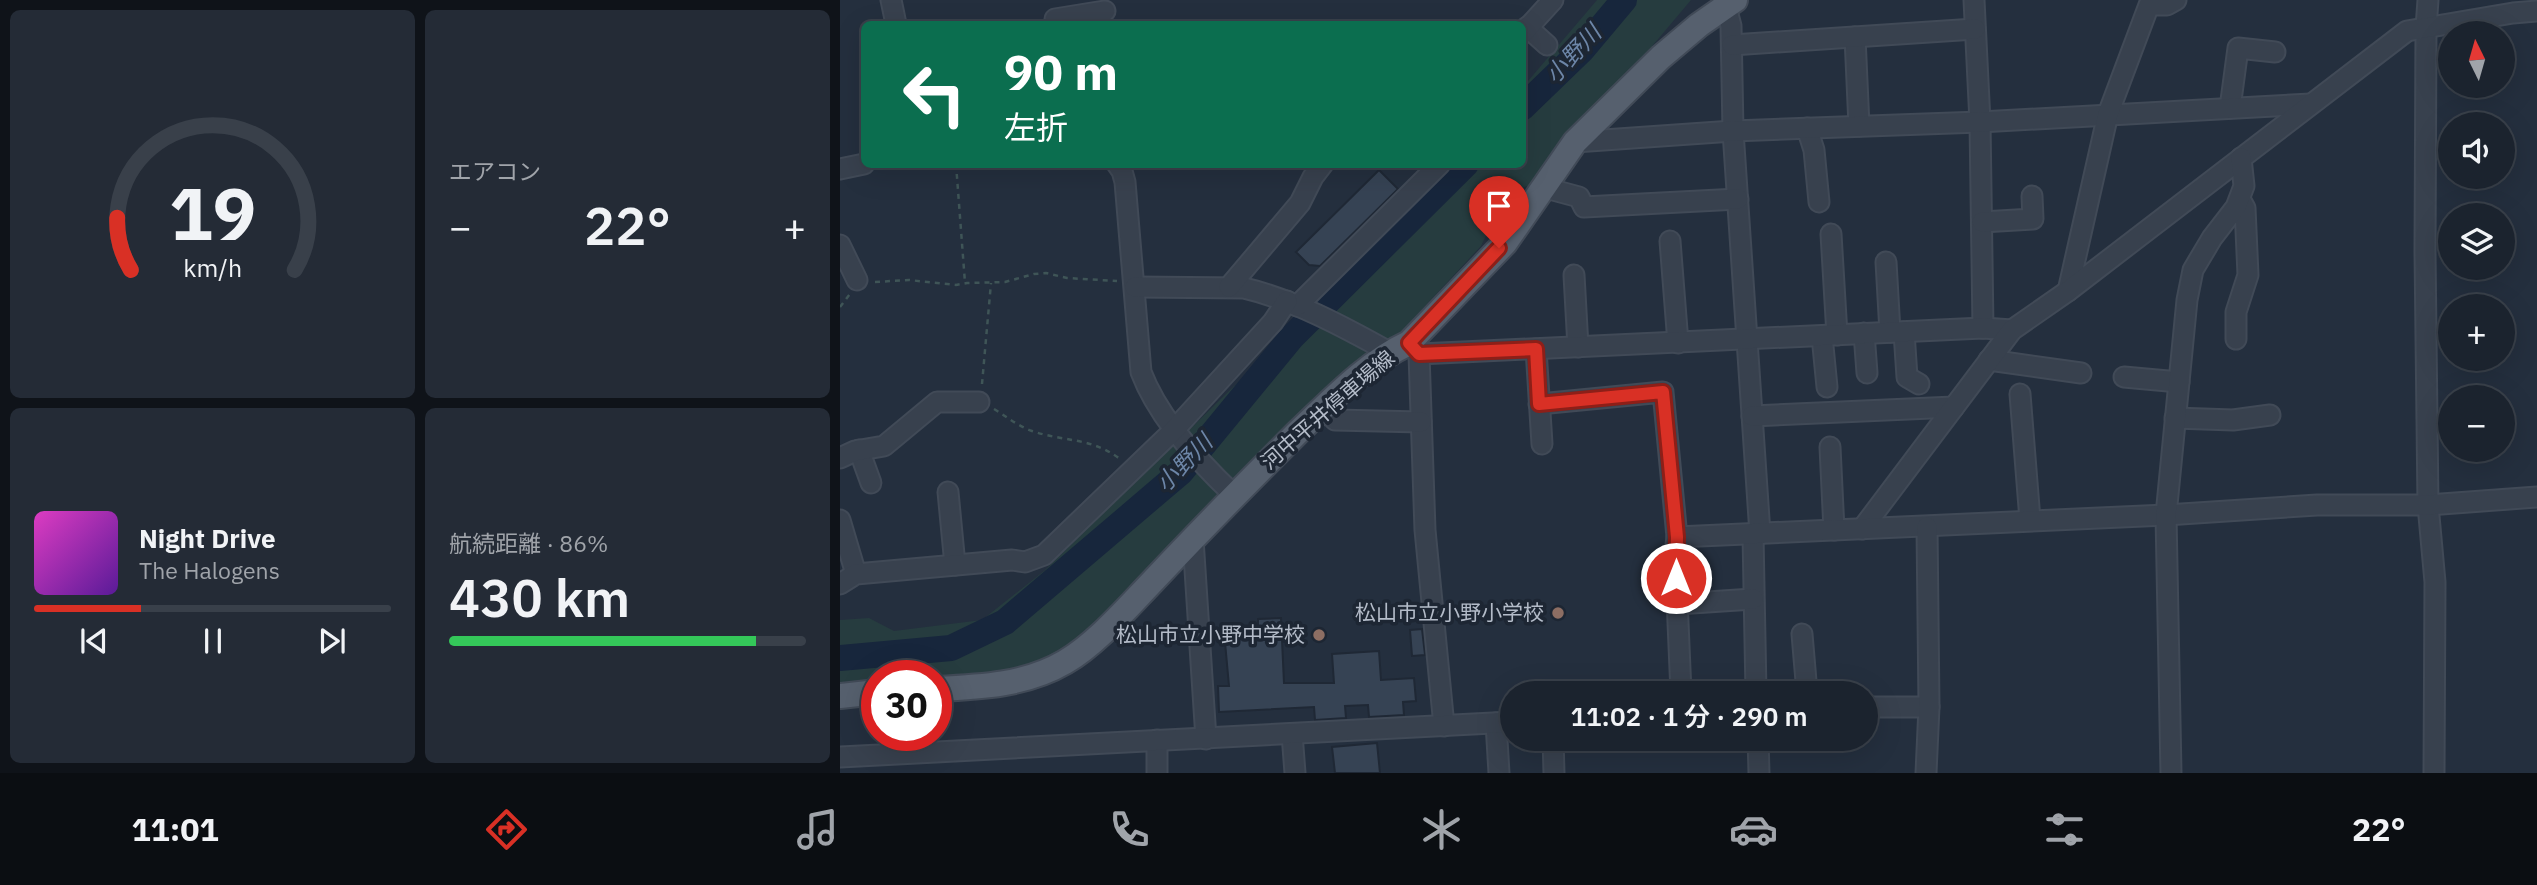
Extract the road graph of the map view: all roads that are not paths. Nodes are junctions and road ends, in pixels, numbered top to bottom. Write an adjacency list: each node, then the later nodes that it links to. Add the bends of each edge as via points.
1 (891, 0): 10 (street)
2 (1553, 0): 13 (street)
3 (1974, 0): 11 (street)
4 (2176, 0): 21 (street, via 2150,5)
5 (2428, 0): 12 (street)
6 (1730, 3): 16 (street); 26 (main road, 河中平井停車場線, via 1661,57)
7 (2537, 11): 12 (street)
8 (1105, 12): 9 (street)
9 (1055, 19)
10 (895, 21)
11 (1975, 29): 15 (street); 22 (street)
12 (2426, 29): 19 (street, via 2407,31); 87 (street)
13 (1526, 30)
14 (1526, 32): 17 (street)
15 (1855, 37): 16 (street); 23 (street)
16 (1732, 45): 25 (street)
17 (1547, 46)
18 (2275, 52): 20 (street, via 2238,48)
19 (2311, 104): 20 (street); 27 (street)
20 (2230, 108): 21 (street)
21 (2108, 114): 22 (street); 49 (street)
22 (1980, 122): 23 (street); 40 (street)
23 (1859, 126): 24 (street)
24 (1807, 128): 25 (street); 39 (street)
25 (1733, 131): 26 (street); 37 (street)
26 (1575, 142): 35 (main road, 河中平井停車場線)
27 (2241, 158): 38 (street, via 2244,187); 49 (street)
28 (861, 165): 33 (street)
29 (1119, 168): 47 (street, via 1125,181)
30 (1320, 168): 48 (street, via 1300,203)
31 (1417, 168): 34 (street)
32 (1436, 168): 34 (street)
33 (840, 169)
34 (1419, 185): 50 (street)
35 (1542, 187): 37 (street, via 1578,197 1584,207); 61 (main road, 河中平井停車場線, via 1505,243)
36 (2032, 196): 40 (street, via 2033,219)
37 (1738, 199): 57 (street)
38 (2240, 199): 56 (street, via 2245,208 2248,275 2236,312); 66 (street, via 2193,270)
39 (1819, 202)
40 (1982, 222): 51 (street)
41 (1831, 234): 55 (street)
42 (1671, 241): 58 (street)
43 (840, 245): 46 (street)
44 (1886, 262): 53 (street)
45 (1574, 275): 59 (street)
46 (857, 280)
47 (1134, 285): 48 (street); 78 (street, via 1141,372 1150,395)
48 (1229, 287): 50 (street, via 1252,289)
49 (2068, 291): 52 (street)
50 (1295, 305): 61 (street); 78 (street, via 1273,322)
51 (1983, 328): 52 (street); 53 (street)
52 (2012, 330): 62 (street)
53 (1897, 332): 54 (street); 67 (street, via 1907,377)
54 (1864, 333): 55 (street); 63 (street)
55 (1830, 335): 57 (street); 68 (street)
56 (2236, 339)
57 (1748, 340): 58 (street); 75 (street)
58 (1678, 343): 59 (street)
59 (1578, 347): 60 (street)
60 (1536, 349): 61 (street); 71 (street)
61 (1400, 350): 73 (main road, 河中平井停車場線); 77 (street)
62 (1989, 360): 64 (street); 72 (street)
63 (1867, 373)
64 (2081, 373)
65 (2124, 377): 66 (street)
66 (2179, 382): 76 (street)
67 (1919, 384)
68 (1827, 387)
69 (2020, 394): 90 (street)
70 (979, 402): 81 (street, via 937,402 884,446)
71 (1539, 404): 79 (street); 95 (street, via 1663,392)
72 (1954, 407): 75 (street); 92 (street)
73 (1324, 408): 77 (street, via 1335,420); 84 (main road, 河中平井停車場線)
74 (2270, 415): 76 (street, via 2233,420)
75 (1752, 416): 94 (street)
76 (2175, 418): 88 (street)
77 (1421, 422): 111 (street, via 1425,530)
78 (1176, 432): 84 (street); 97 (street, via 1044,555 1025,562)
79 (1542, 443)
80 (1830, 447): 93 (street)
81 (859, 450): 82 (street); 83 (street)
82 (840, 458)
83 (872, 483)
84 (1230, 491): 96 (main road, 河中平井停車場線)
85 (948, 492): 97 (street)
86 (2537, 497): 87 (street)
87 (2428, 505): 88 (street, via 2317,505); 126 (street, via 2435,582)
88 (2166, 515): 90 (street); 125 (street)
89 (840, 520): 98 (street)
90 (2030, 520): 91 (street)
91 (1927, 527): 92 (street); 109 (street)
92 (1862, 529): 93 (street)
93 (1834, 530): 94 (street)
94 (1757, 535): 95 (street); 99 (street)
95 (1677, 537): 100 (street)
96 (1193, 538): 105 (main road, 河中平井停車場線, via 1132,603 1066,662 1025,679); 113 (street)
97 (955, 565): 98 (street)
98 (848, 579)
99 (1753, 599): 100 (street); 103 (street)
100 (1677, 604): 102 (street)
101 (1802, 634): 104 (street)
102 (1680, 681)
103 (1756, 681)
104 (1806, 681)
105 (952, 688)
106 (861, 694): 107 (main road)
107 (840, 696)
108 (1878, 707): 109 (street)
109 (1929, 707): 124 (street)
110 (1500, 722): 111 (street)
111 (1444, 726): 112 (street)
112 (1292, 734): 113 (street); 120 (street)
113 (1206, 738): 114 (street)
114 (1157, 740): 118 (street); 119 (street)
115 (1501, 751): 121 (street)
116 (1553, 751): 122 (street)
117 (1758, 751): 123 (street)
118 (840, 757)
119 (1157, 773)
120 (1295, 773)
121 (1499, 773)
122 (1554, 773)
123 (1759, 773)
124 (1926, 773)
125 (2171, 773)
126 (2434, 773)

